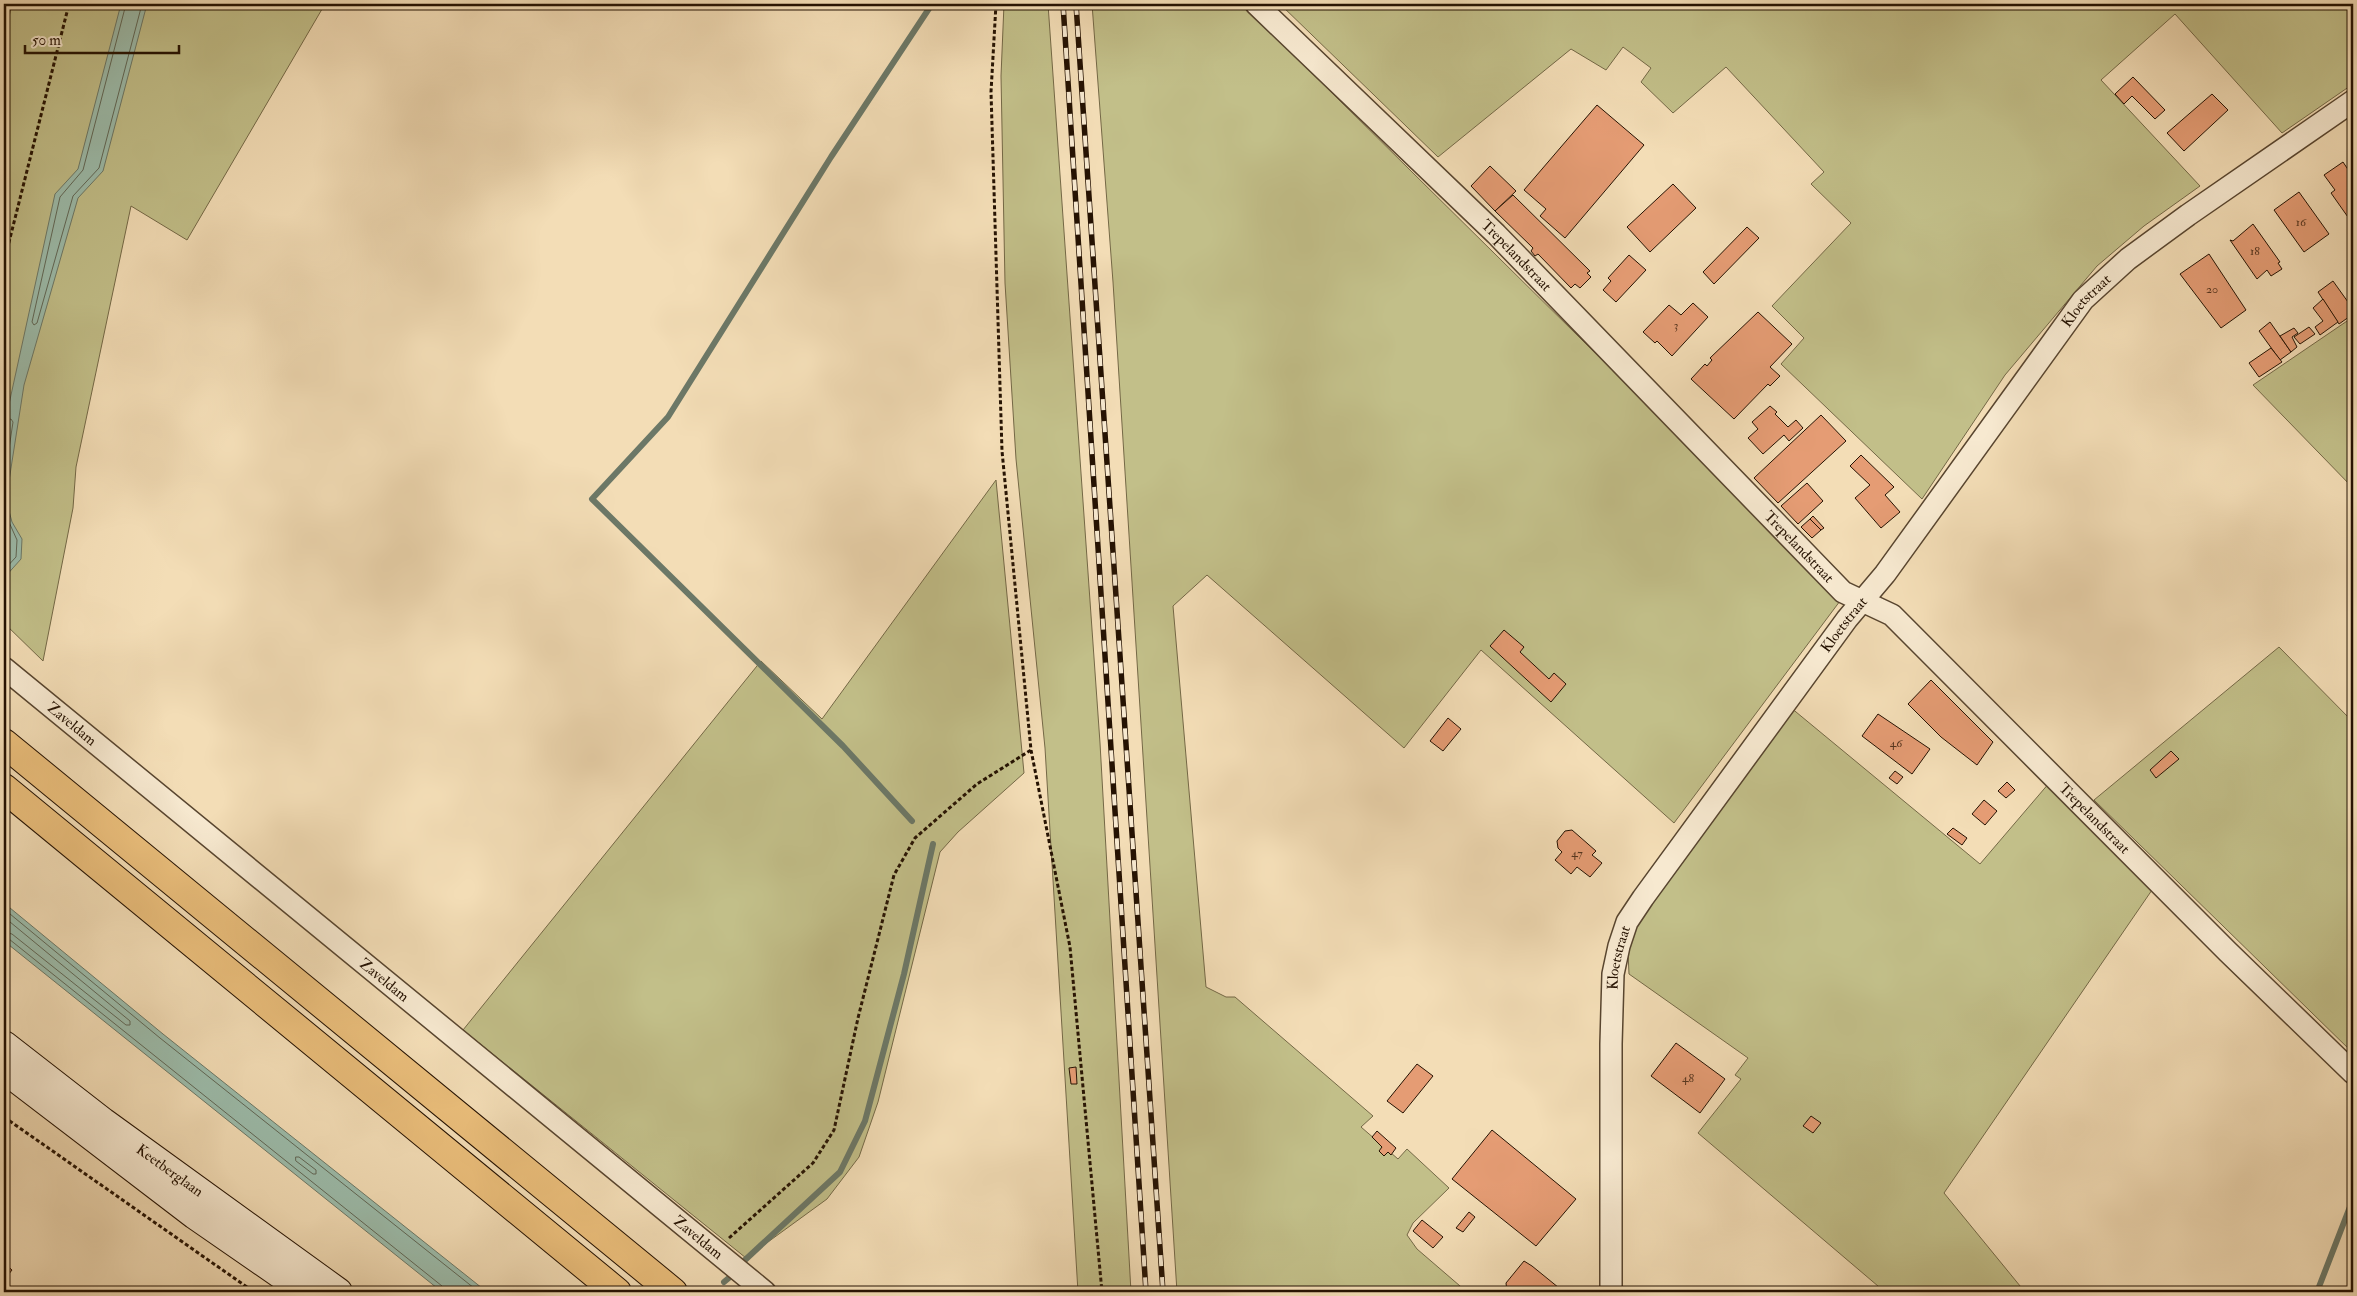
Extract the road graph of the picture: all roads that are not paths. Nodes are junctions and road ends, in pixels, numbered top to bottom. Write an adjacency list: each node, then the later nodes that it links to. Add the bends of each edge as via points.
1 (1256, 4): 3 (street, Trepelandstraat, via 1496,234 1843,592)
2 (2353, 102): 3 (street, Kloetstraat, via 2128,259 2084,300)
3 (1862, 602): 9 (street, Trepelandstraat, via 1892,615); 15 (street, Kloetstraat, via 1627,922 1613,974)
4 (4, 668): 14 (street, Zaveldam)
5 (4, 743): 13 (highway)
6 (4, 788): 12 (highway)
7 (4, 1045): 11 (main road, Keetberglaan, via 103,1122)
8 (4, 1070): 10 (main road, Keetberglaan, via 195,1215)
9 (2353, 1073)
10 (307, 1292)
11 (338, 1292)
12 (617, 1292)
13 (673, 1292)
14 (765, 1292)
15 (1611, 1292)

